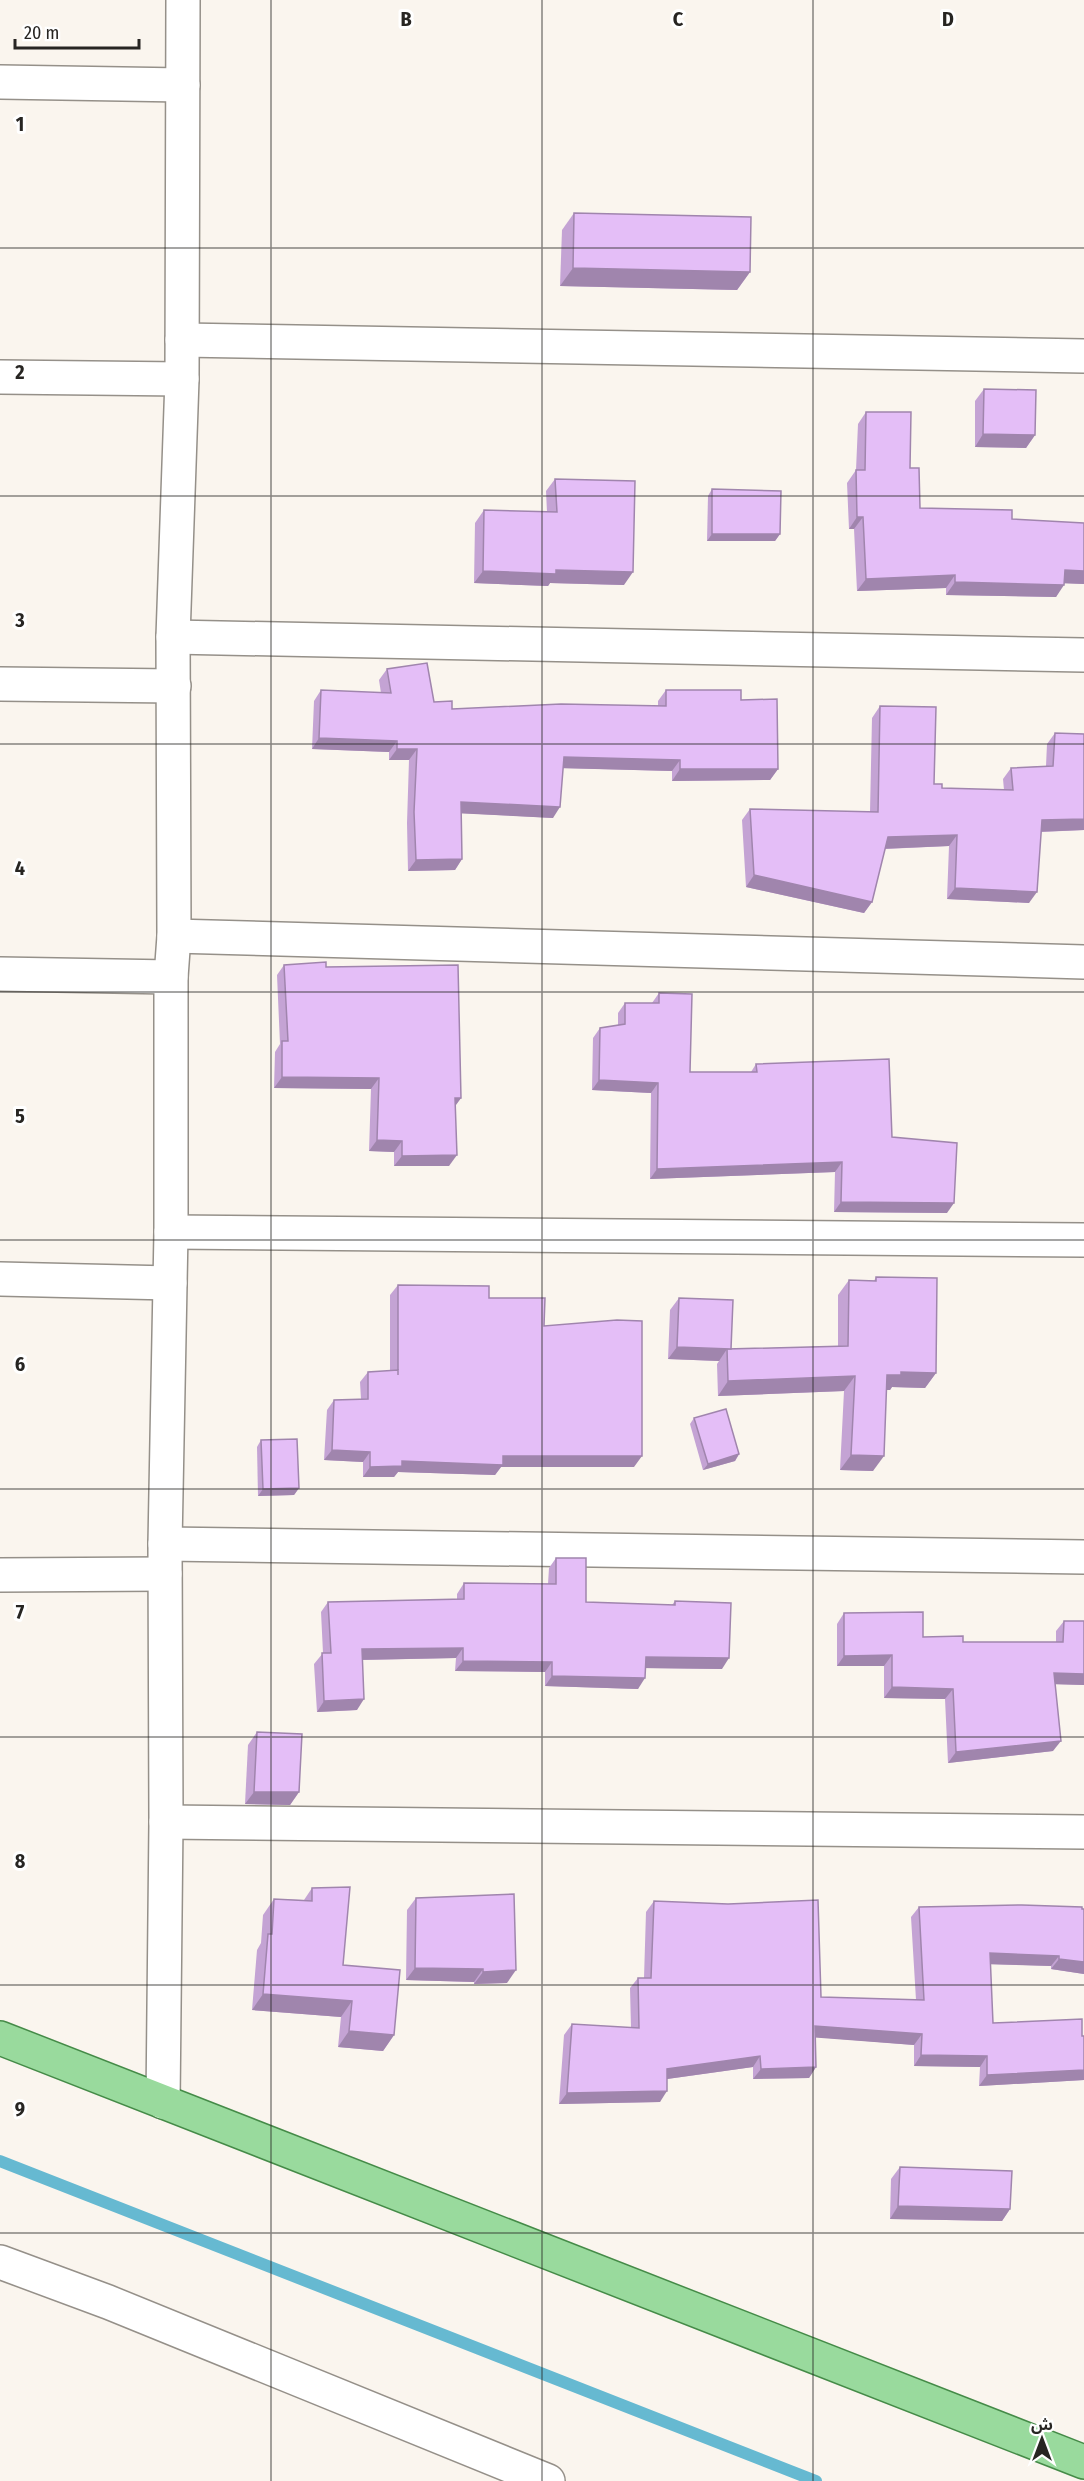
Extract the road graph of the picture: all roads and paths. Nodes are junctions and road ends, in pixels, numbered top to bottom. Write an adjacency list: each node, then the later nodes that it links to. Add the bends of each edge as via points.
1 (183, 0): 3 (street)
2 (0, 82): 3 (street)
3 (183, 85): 4 (street)
4 (182, 340): 5 (street); 7 (street)
5 (1084, 356)
6 (0, 377): 7 (street)
7 (182, 379): 8 (street)
8 (173, 637): 9 (street); 11 (street)
9 (1084, 655)
10 (0, 684): 11 (street)
11 (174, 686): 12 (street)
12 (174, 936): 13 (street); 15 (street)
13 (1084, 962)
14 (0, 974): 15 (street)
15 (171, 977): 16 (street)
16 (171, 1233): 17 (street); 19 (street)
17 (1084, 1240)
18 (0, 1279): 19 (street)
19 (170, 1283): 21 (street)
20 (1084, 1557): 21 (street)
21 (165, 1559): 22 (street); 23 (street)
22 (0, 1575)
23 (166, 1822): 24 (street); 26 (street)
24 (1084, 1832)
25 (0, 2038): 26 (main road)
26 (163, 2102): 28 (main road)
27 (0, 2262): 29 (street)
28 (1084, 2462)
29 (548, 2481)

